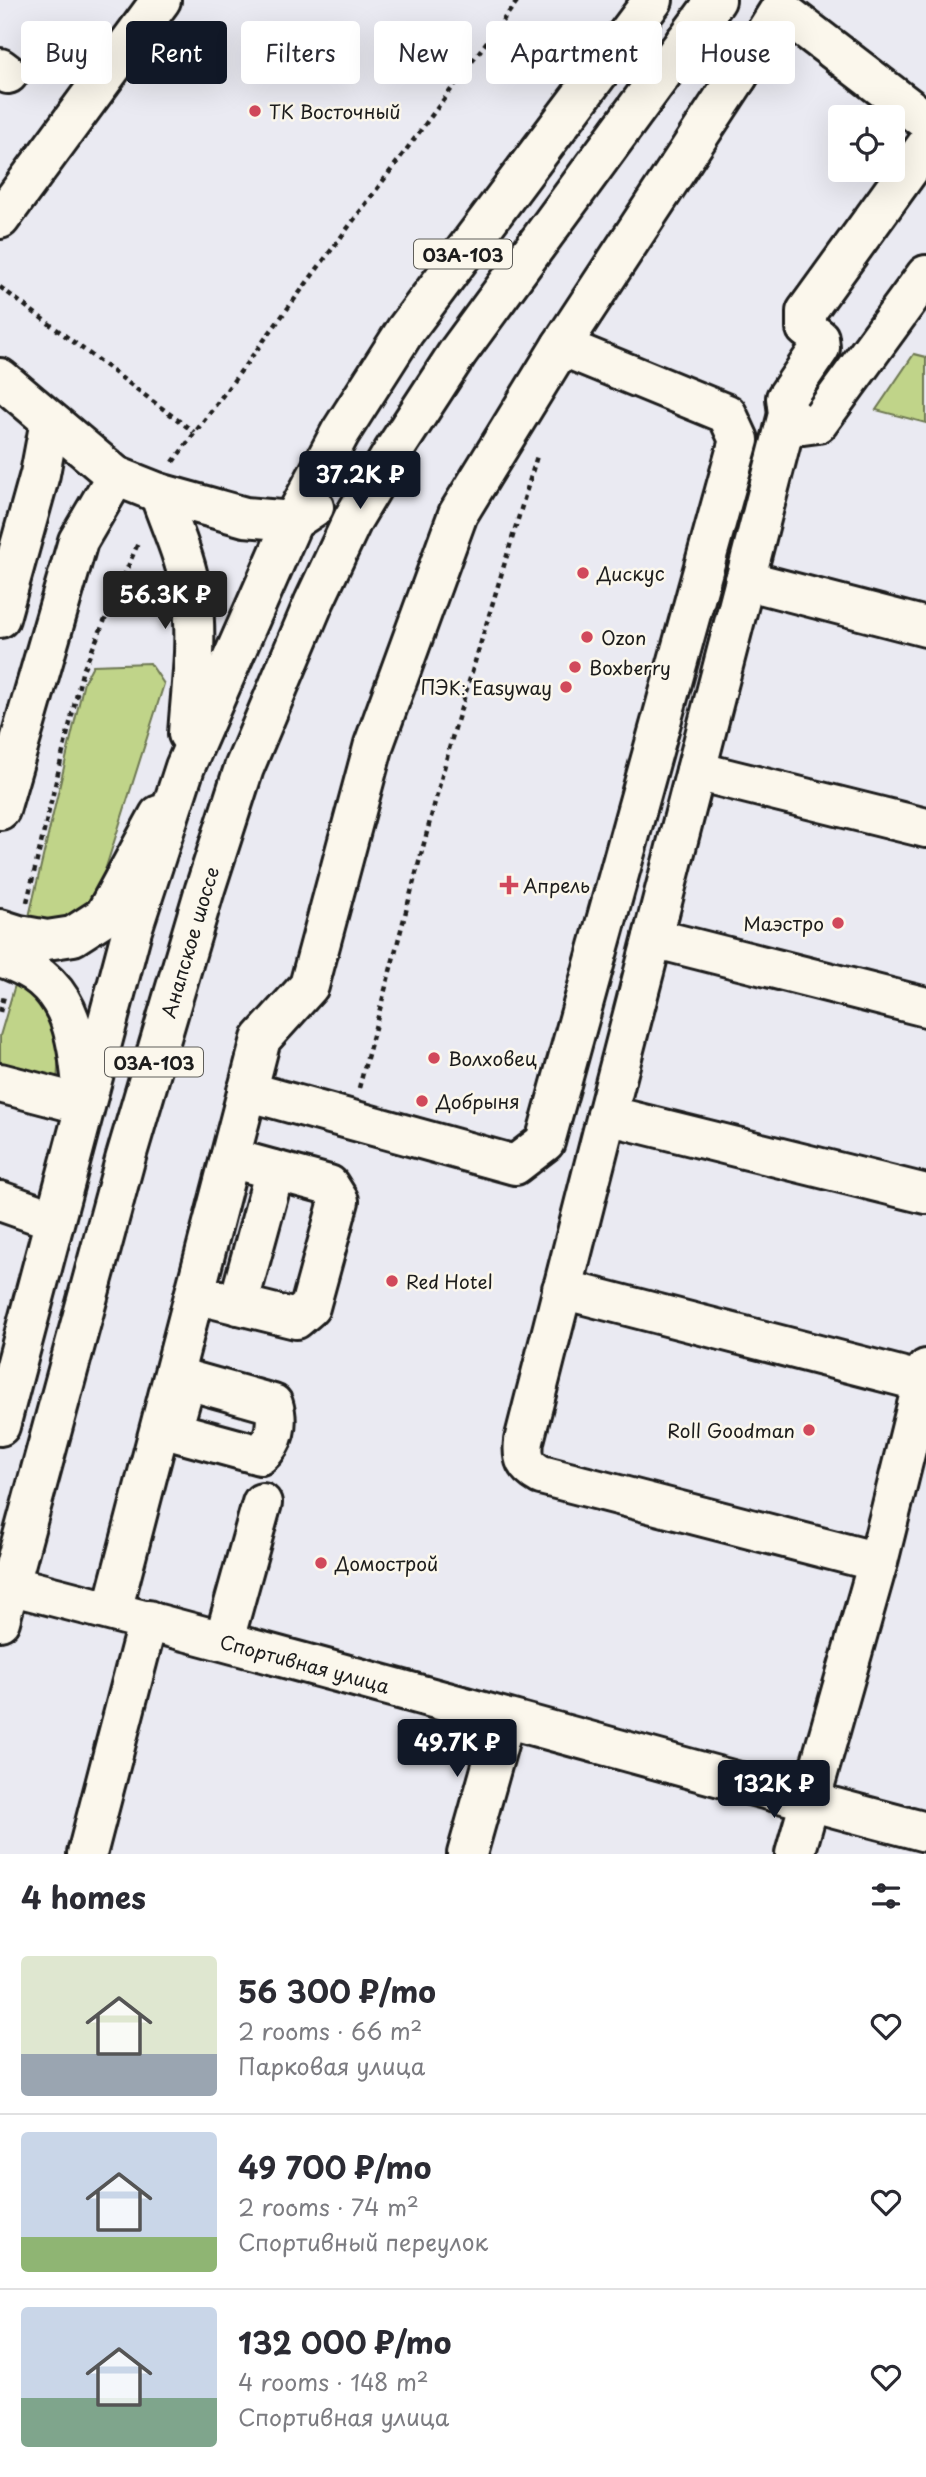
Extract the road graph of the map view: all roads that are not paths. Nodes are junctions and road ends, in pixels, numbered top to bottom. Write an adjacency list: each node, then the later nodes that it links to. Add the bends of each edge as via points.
1 (161, 0): 11 (main road)
2 (653, 0): 20 (main road, 03А-103, via 405,331 340,433)
3 (716, 0): 5 (main road, 03А-103)
4 (783, 4): 6 (main road); 9 (main road)
5 (700, 21)
6 (772, 21)
7 (676, 54): 17 (main road, 03А-103, via 458,352)
8 (733, 84): 13 (main road)
9 (926, 121)
10 (926, 146): 15 (main road, via 806,312 806,328 819,338 820,348 786,398)
11 (0, 219)
12 (926, 275): 15 (main road, via 818,423 803,425)
13 (561, 346): 32 (main road, via 457,514 374,744 309,986 261,1039); 32 (main road, via 727,414 739,440 545,1142 515,1165)
14 (0, 378): 16 (main road)
15 (788, 414): 21 (main road)
16 (50, 421): 18 (main road); 22 (main road)
17 (393, 452): 20 (main road); 47 (main road, Анапское шоссе / 03А-103, via 353,519 244,768 125,1160)
18 (116, 476): 19 (main road); 26 (main road, via 78,541)
19 (159, 493): 20 (main road, via 245,517); 24 (main road, via 183,560 194,617)
20 (293, 521): 24 (main road, 03А-103)
21 (745, 580): 23 (main road); 25 (main road)
22 (0, 618)
23 (926, 627)
24 (185, 767): 29 (main road, via 104,916 73,936 47,940 19,936); 33 (main road, 03А-103, via 132,930)
25 (696, 771): 27 (main road); 28 (main road)
26 (0, 810)
27 (926, 828)
28 (653, 938): 30 (main road); 34 (main road)
29 (4, 949): 33 (main road, via 41,977 64,1003 77,1039)
30 (926, 1007)
31 (0, 1083): 33 (main road)
32 (247, 1091): 35 (main road)
33 (85, 1105): 39 (main road, 03А-103)
34 (607, 1115): 37 (main road); 40 (main road)
35 (230, 1158): 36 (main road); 41 (main road)
36 (275, 1170): 42 (main road); 42 (main road, via 329,1185 338,1201 310,1307 296,1319)
37 (926, 1194)
38 (0, 1201): 39 (main road)
39 (54, 1220): 44 (main road, 03А-103)
40 (562, 1289): 43 (main road); 46 (main road, via 524,1441 522,1455 528,1468)
41 (195, 1294): 42 (main road); 48 (main road, via 167,1430)
42 (238, 1305)
43 (924, 1375): 46 (main road)
44 (0, 1426)
45 (261, 1503): 50 (main road)
46 (878, 1562): 52 (main road)
47 (5, 1603): 48 (main road, Спортивная улица)
48 (112, 1611): 49 (main road, Спортивная улица)
49 (148, 1620): 50 (main road, Спортивная улица); 54 (main road)
50 (224, 1640): 51 (main road, Спортивная улица)
51 (505, 1719): 52 (main road, Спортивная улица); 55 (main road)
52 (810, 1802): 53 (main road, Спортивная улица); 56 (main road)
53 (926, 1832)
54 (87, 1854)
55 (467, 1854)
56 (795, 1854)

